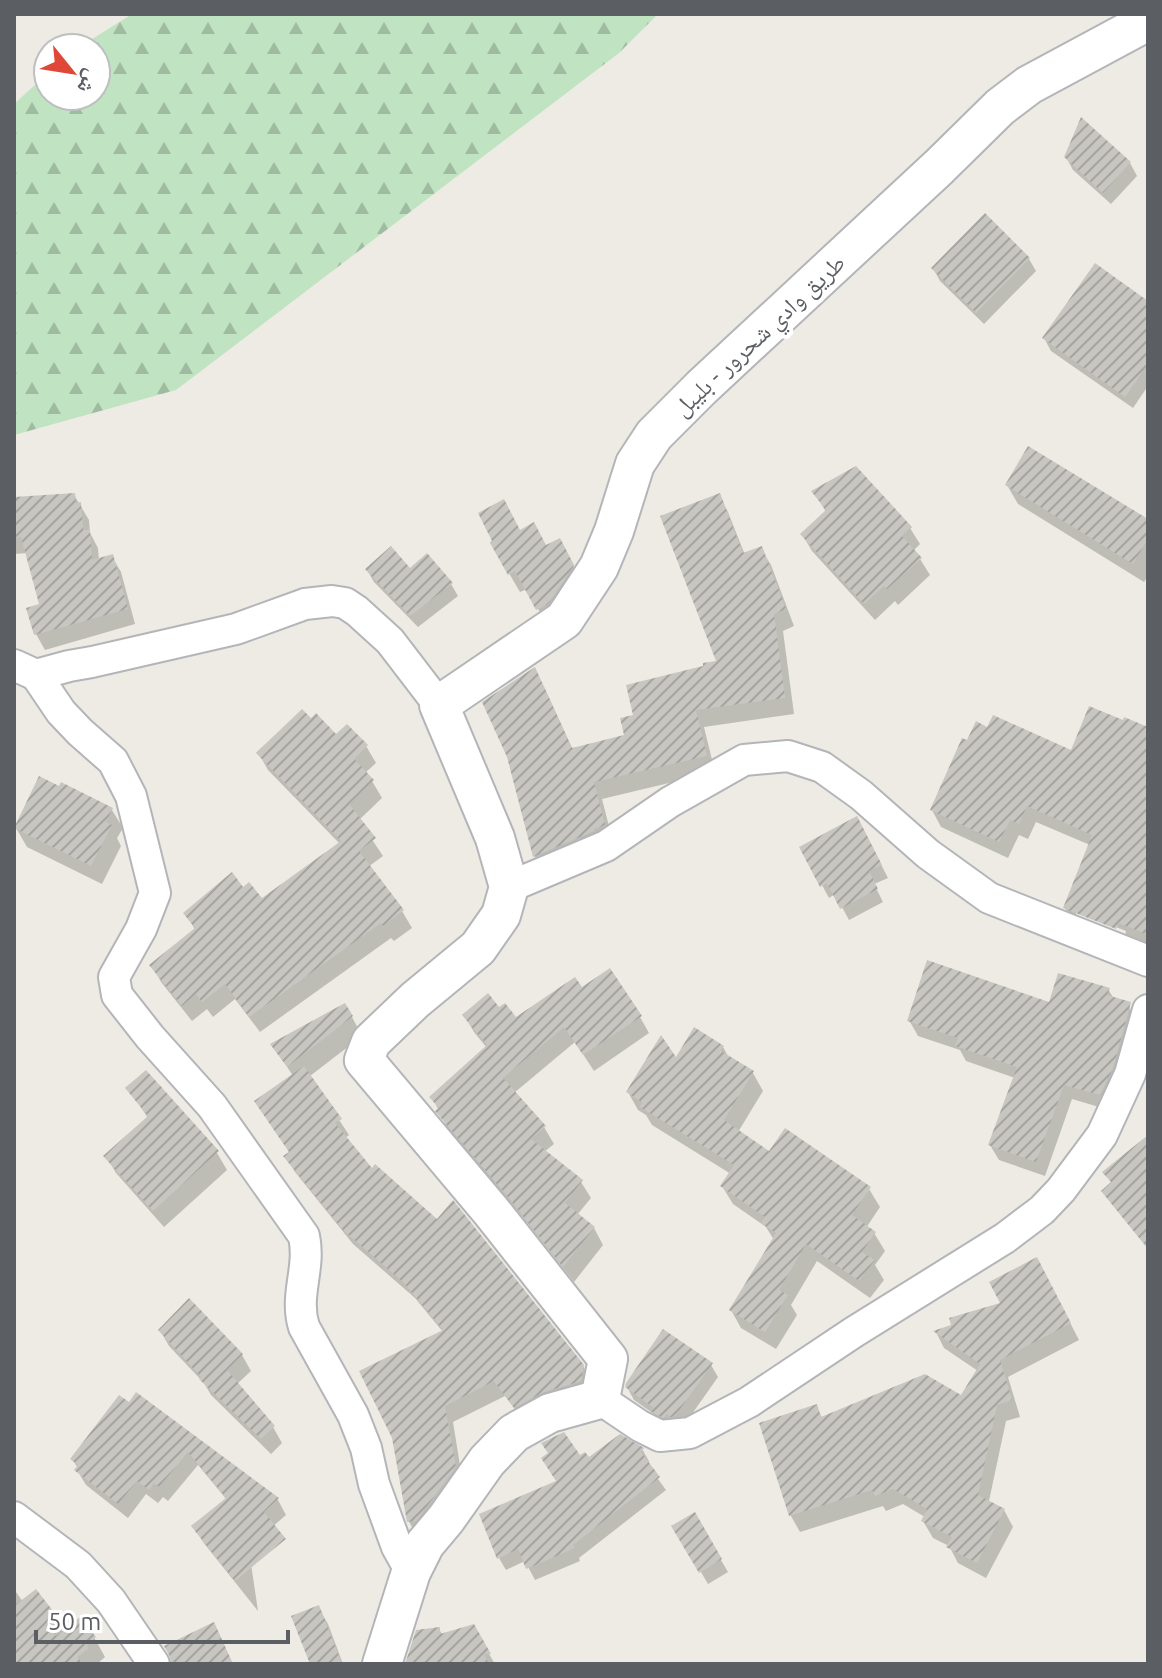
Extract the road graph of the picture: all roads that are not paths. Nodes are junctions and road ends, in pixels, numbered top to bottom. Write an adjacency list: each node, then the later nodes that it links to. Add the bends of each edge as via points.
1 (1148, 21): 3 (street, طريق وادي شحرور - بليبل, via 1014,95 702,387 640,454 599,567 564,620)
2 (25, 670): 3 (street, via 92,662 332,601 357,611 390,641); 9 (street, via 113,761 131,796 155,893 114,977 117,995 212,1106 304,1236 304,1327 353,1415 397,1547)
3 (439, 705): 4 (street, via 495,838)
4 (509, 887): 5 (street, via 606,846 744,760 788,756 822,767 989,898); 7 (street, via 501,915 478,948 371,1042 364,1060 608,1359)
5 (1148, 961)
6 (1148, 1010): 7 (street, via 1130,1074 1102,1135 1061,1190 1005,1238 749,1402 690,1433 660,1436)
7 (600, 1399): 9 (street, via 550,1413 514,1433 425,1544)
8 (14, 1517): 10 (street, via 78,1565 111,1601)
9 (411, 1572): 11 (street)
10 (154, 1664)
11 (382, 1664)

